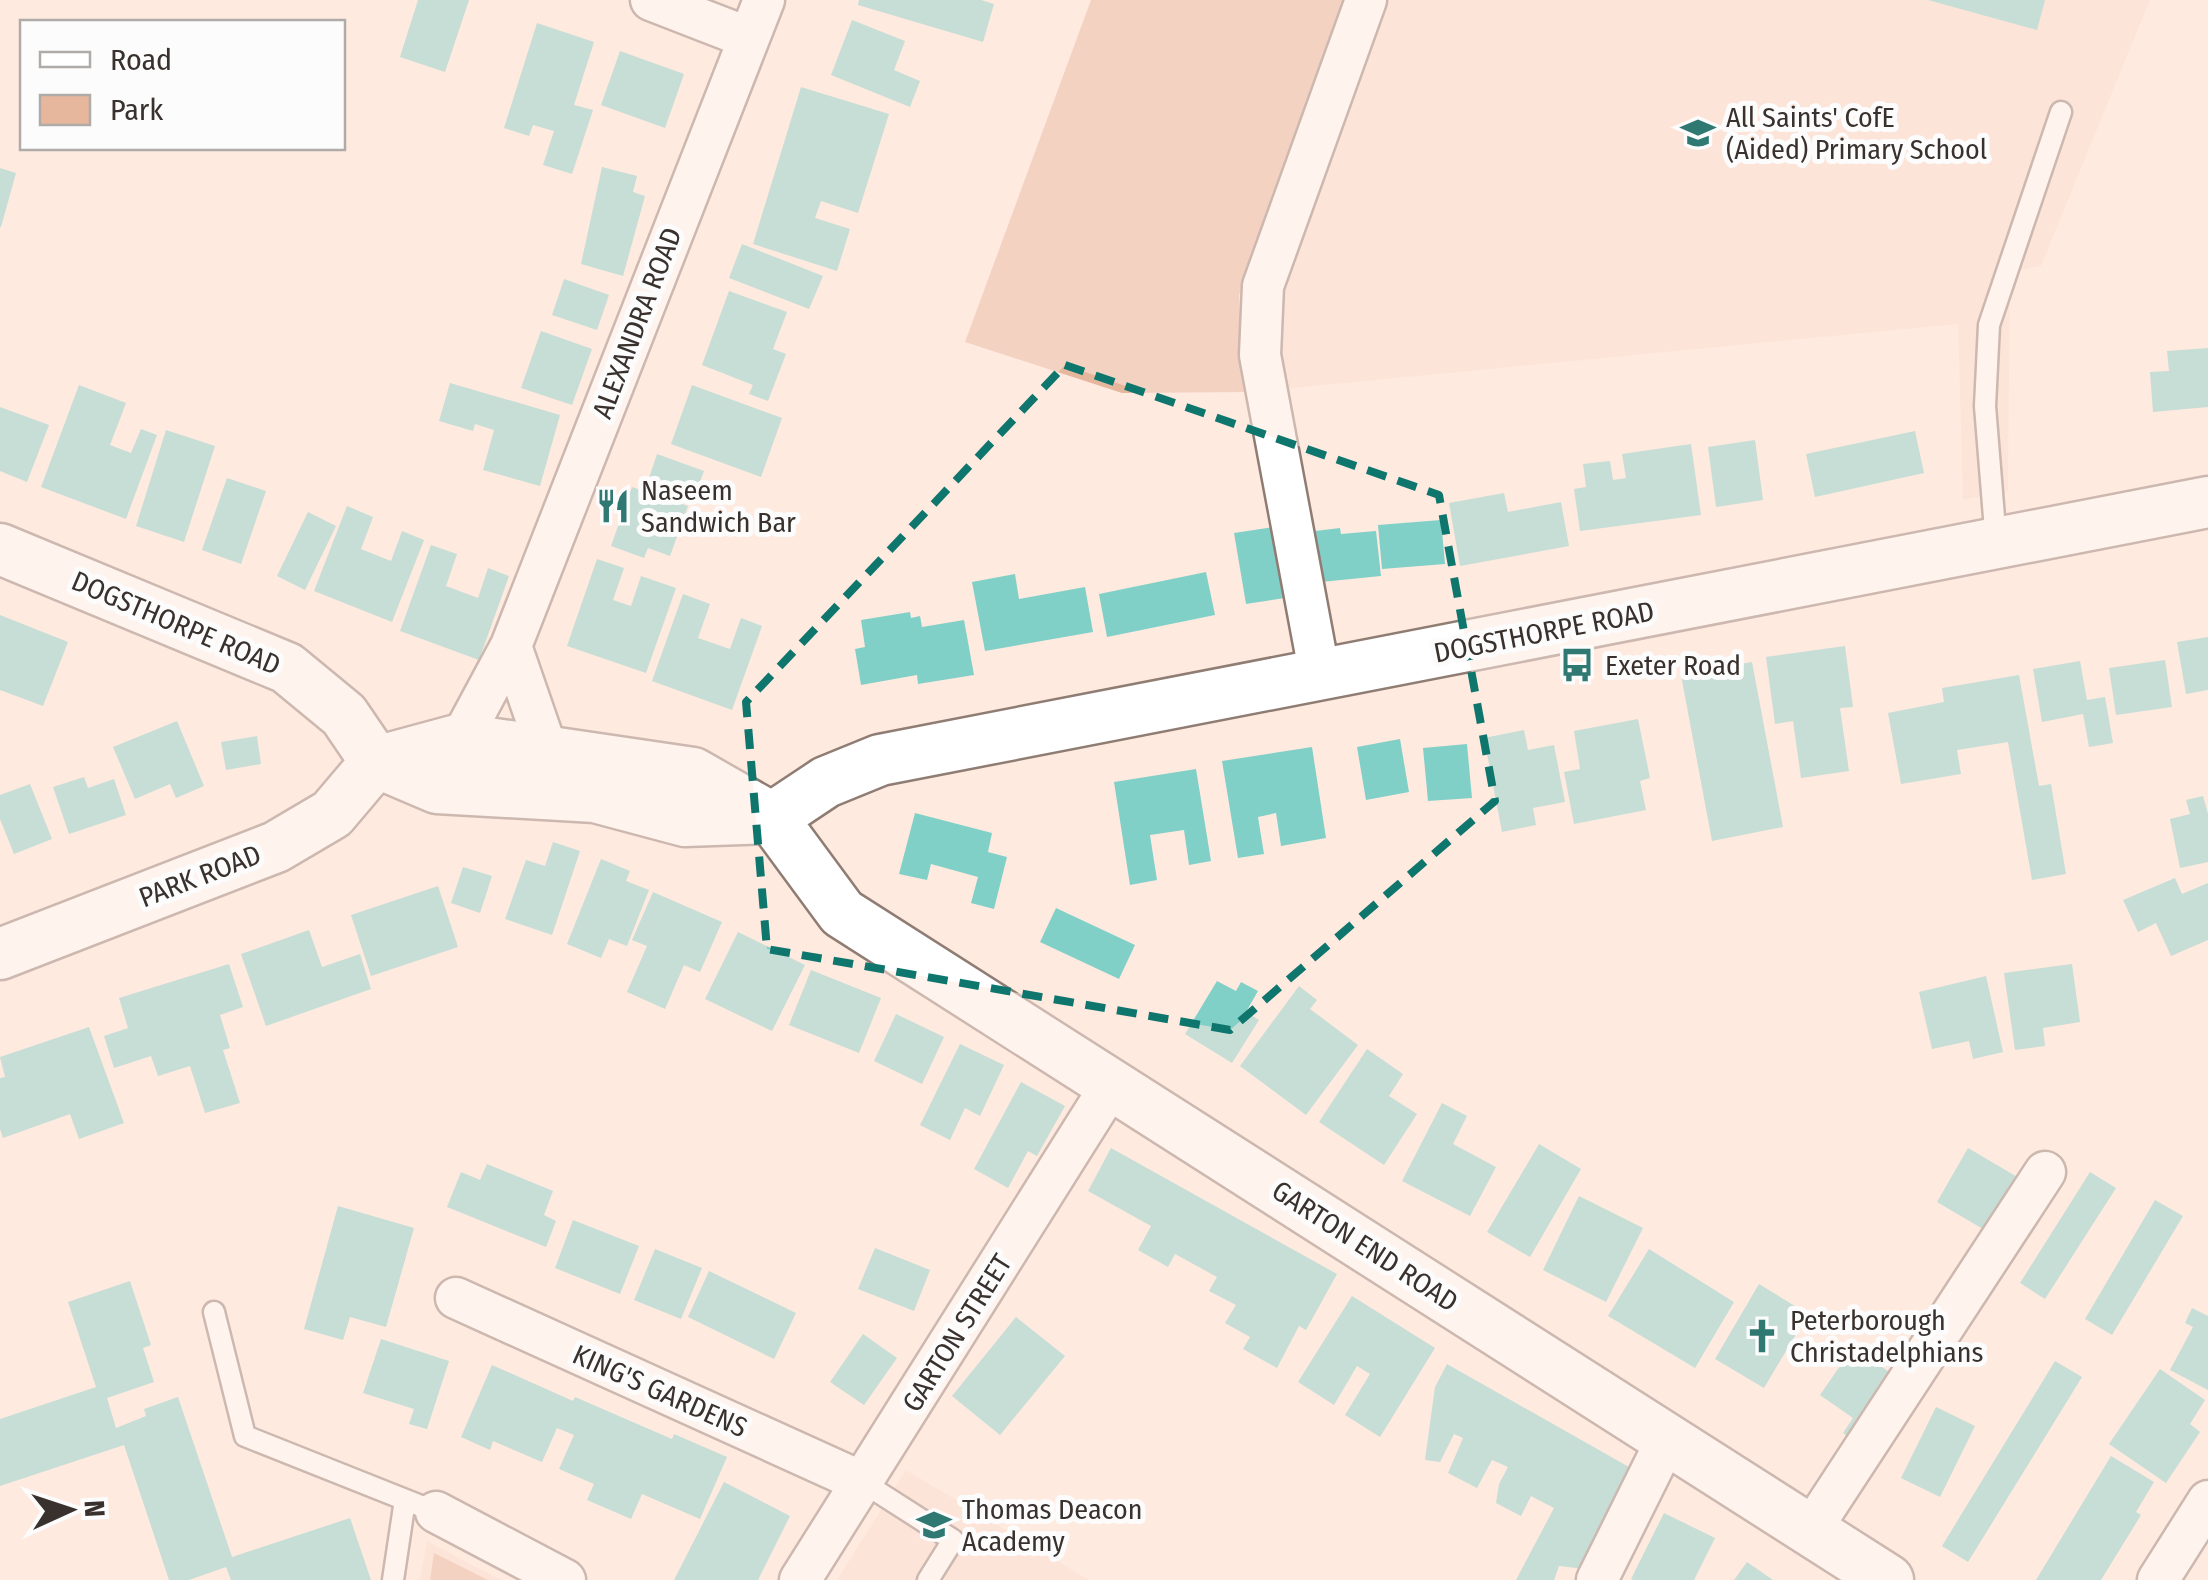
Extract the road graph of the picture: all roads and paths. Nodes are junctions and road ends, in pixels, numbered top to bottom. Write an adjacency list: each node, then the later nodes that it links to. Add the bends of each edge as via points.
1 (651, 0): 4 (street)
2 (764, 0): 4 (street, ALEXANDRA ROAD)
3 (1366, 0): 10 (street, via 1263,286 1260,356)
4 (749, 38): 9 (street, ALEXANDRA ROAD)
5 (2061, 112): 7 (lane, via 1989,325 1984,406)
6 (2208, 502): 7 (street, DOGSTHORPE ROAD)
7 (1996, 544): 10 (street, DOGSTHORPE ROAD)
8 (0, 549): 13 (street, DOGSTHORPE ROAD, via 287,668 344,715)
9 (511, 646): 11 (street, ALEXANDRA ROAD); 12 (street)
10 (1320, 676): 14 (street, DOGSTHORPE ROAD, via 880,760 826,782)
11 (462, 738): 12 (street); 13 (street)
12 (548, 753): 14 (street, via 693,773)
13 (376, 762): 14 (street, via 437,788 596,797 685,821); 15 (street, PARK ROAD, via 332,814 276,847)
14 (772, 818): 16 (street, GARTON END ROAD, via 842,913)
15 (0, 954)
16 (1112, 1084): 20 (street, GARTON END ROAD); 21 (street, GARTON STREET)
17 (2045, 1172): 24 (street)
18 (456, 1298): 21 (street, KING'S GARDENS)
19 (214, 1312): 23 (lane, via 245,1436)
20 (1667, 1439): 24 (street, GARTON END ROAD); 29 (street)
21 (864, 1483): 27 (street, GARTON STREET); 28 (lane, via 953,1540)
22 (2208, 1501): 31 (street)
23 (420, 1506): 25 (lane); 26 (street)
24 (1810, 1530): 30 (street, GARTON END ROAD)
25 (393, 1580)
26 (564, 1580)
27 (800, 1580)
28 (928, 1580)
29 (1597, 1580)
30 (1888, 1580)
31 (2158, 1580)

